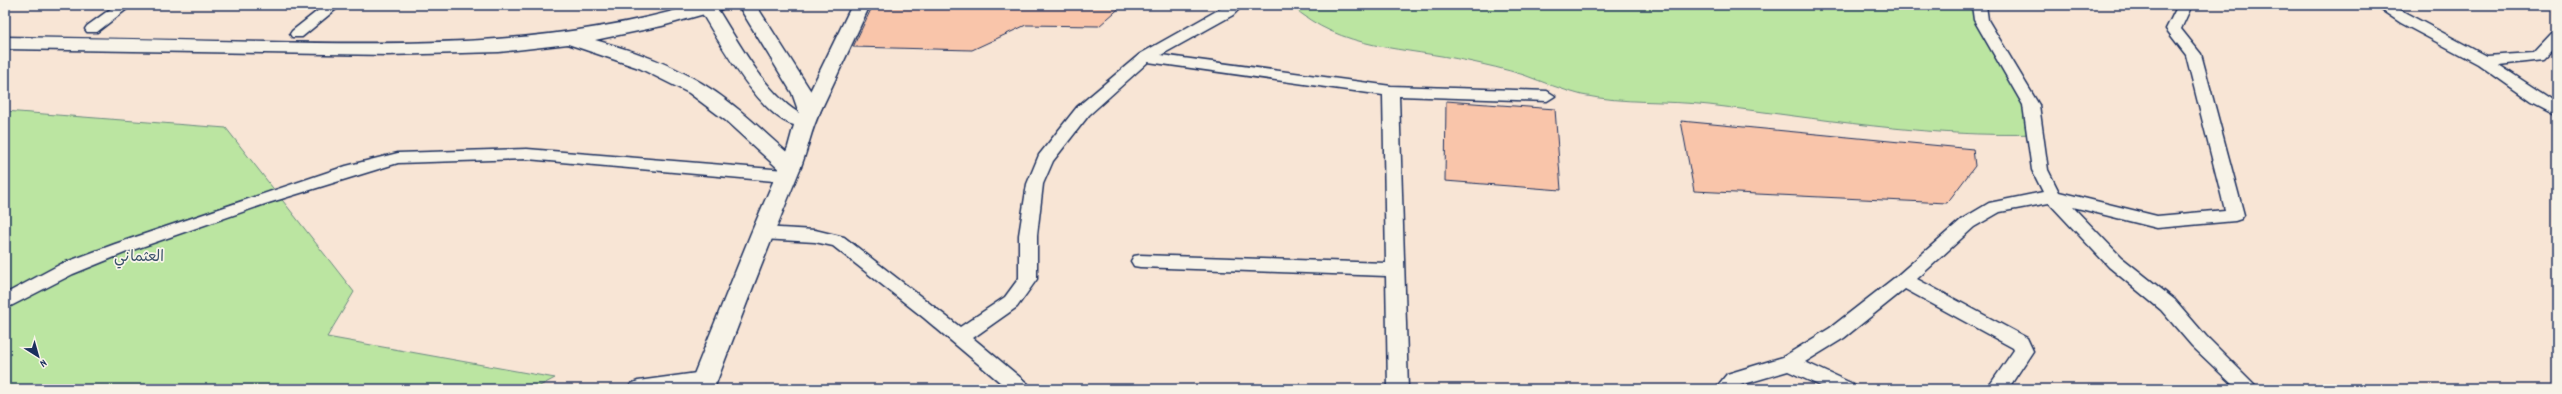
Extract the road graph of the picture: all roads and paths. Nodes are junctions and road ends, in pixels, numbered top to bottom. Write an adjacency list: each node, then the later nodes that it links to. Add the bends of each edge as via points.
1 (125, 5): 12 (street)
2 (334, 5): 13 (street)
3 (670, 5): 13 (main road, via 572,24 513,30 411,36)
4 (747, 5): 22 (main road, via 802,93)
5 (861, 5): 22 (main road)
6 (1236, 5): 17 (street, via 1228,12)
7 (1979, 5): 24 (street, via 1981,20 2031,105 2040,170)
8 (2185, 5): 24 (street, via 2173,29 2193,54 2235,214 2157,222)
9 (2381, 5): 18 (street, via 2398,17)
10 (709, 6): 15 (main road, via 643,25); 22 (main road, via 761,87 777,107 788,115)
11 (5, 27): 12 (main road)
12 (92, 29): 13 (main road)
13 (297, 34)
14 (2557, 37): 18 (street, via 2538,57)
15 (568, 40): 16 (main road, via 397,50); 23 (main road, via 646,63 680,79 712,99)
16 (5, 43)
17 (1145, 57): 19 (street); 30 (street, via 1083,111 1045,159 1035,184 1028,235 1028,279 1011,302)
18 (2484, 61): 21 (street, via 2535,99)
19 (1391, 91): 20 (street); 27 (street)
20 (1547, 96)
21 (2557, 110)
22 (808, 117): 23 (main road, via 805,131)
23 (787, 172): 25 (main road); 29 (street, via 527,154 398,158 259,200 121,248 66,270)
24 (2052, 196): 28 (street, via 1995,207 1968,223); 39 (street, via 2115,262 2168,305 2199,341)
25 (762, 233): 30 (street, via 815,236 838,241); 32 (main road)
26 (1140, 261): 27 (street)
27 (1395, 270): 35 (street)
28 (1904, 280): 31 (street, via 1864,314); 38 (street, via 2020,343 2024,351)
29 (5, 302)
30 (960, 337): 34 (street)
31 (1789, 363): 36 (street, via 1734,379); 37 (street)
32 (702, 384): 33 (street)
33 (638, 389)
34 (1021, 389)
35 (1398, 389)
36 (1725, 389)
37 (1846, 389)
38 (1997, 389)
39 (2249, 389)

